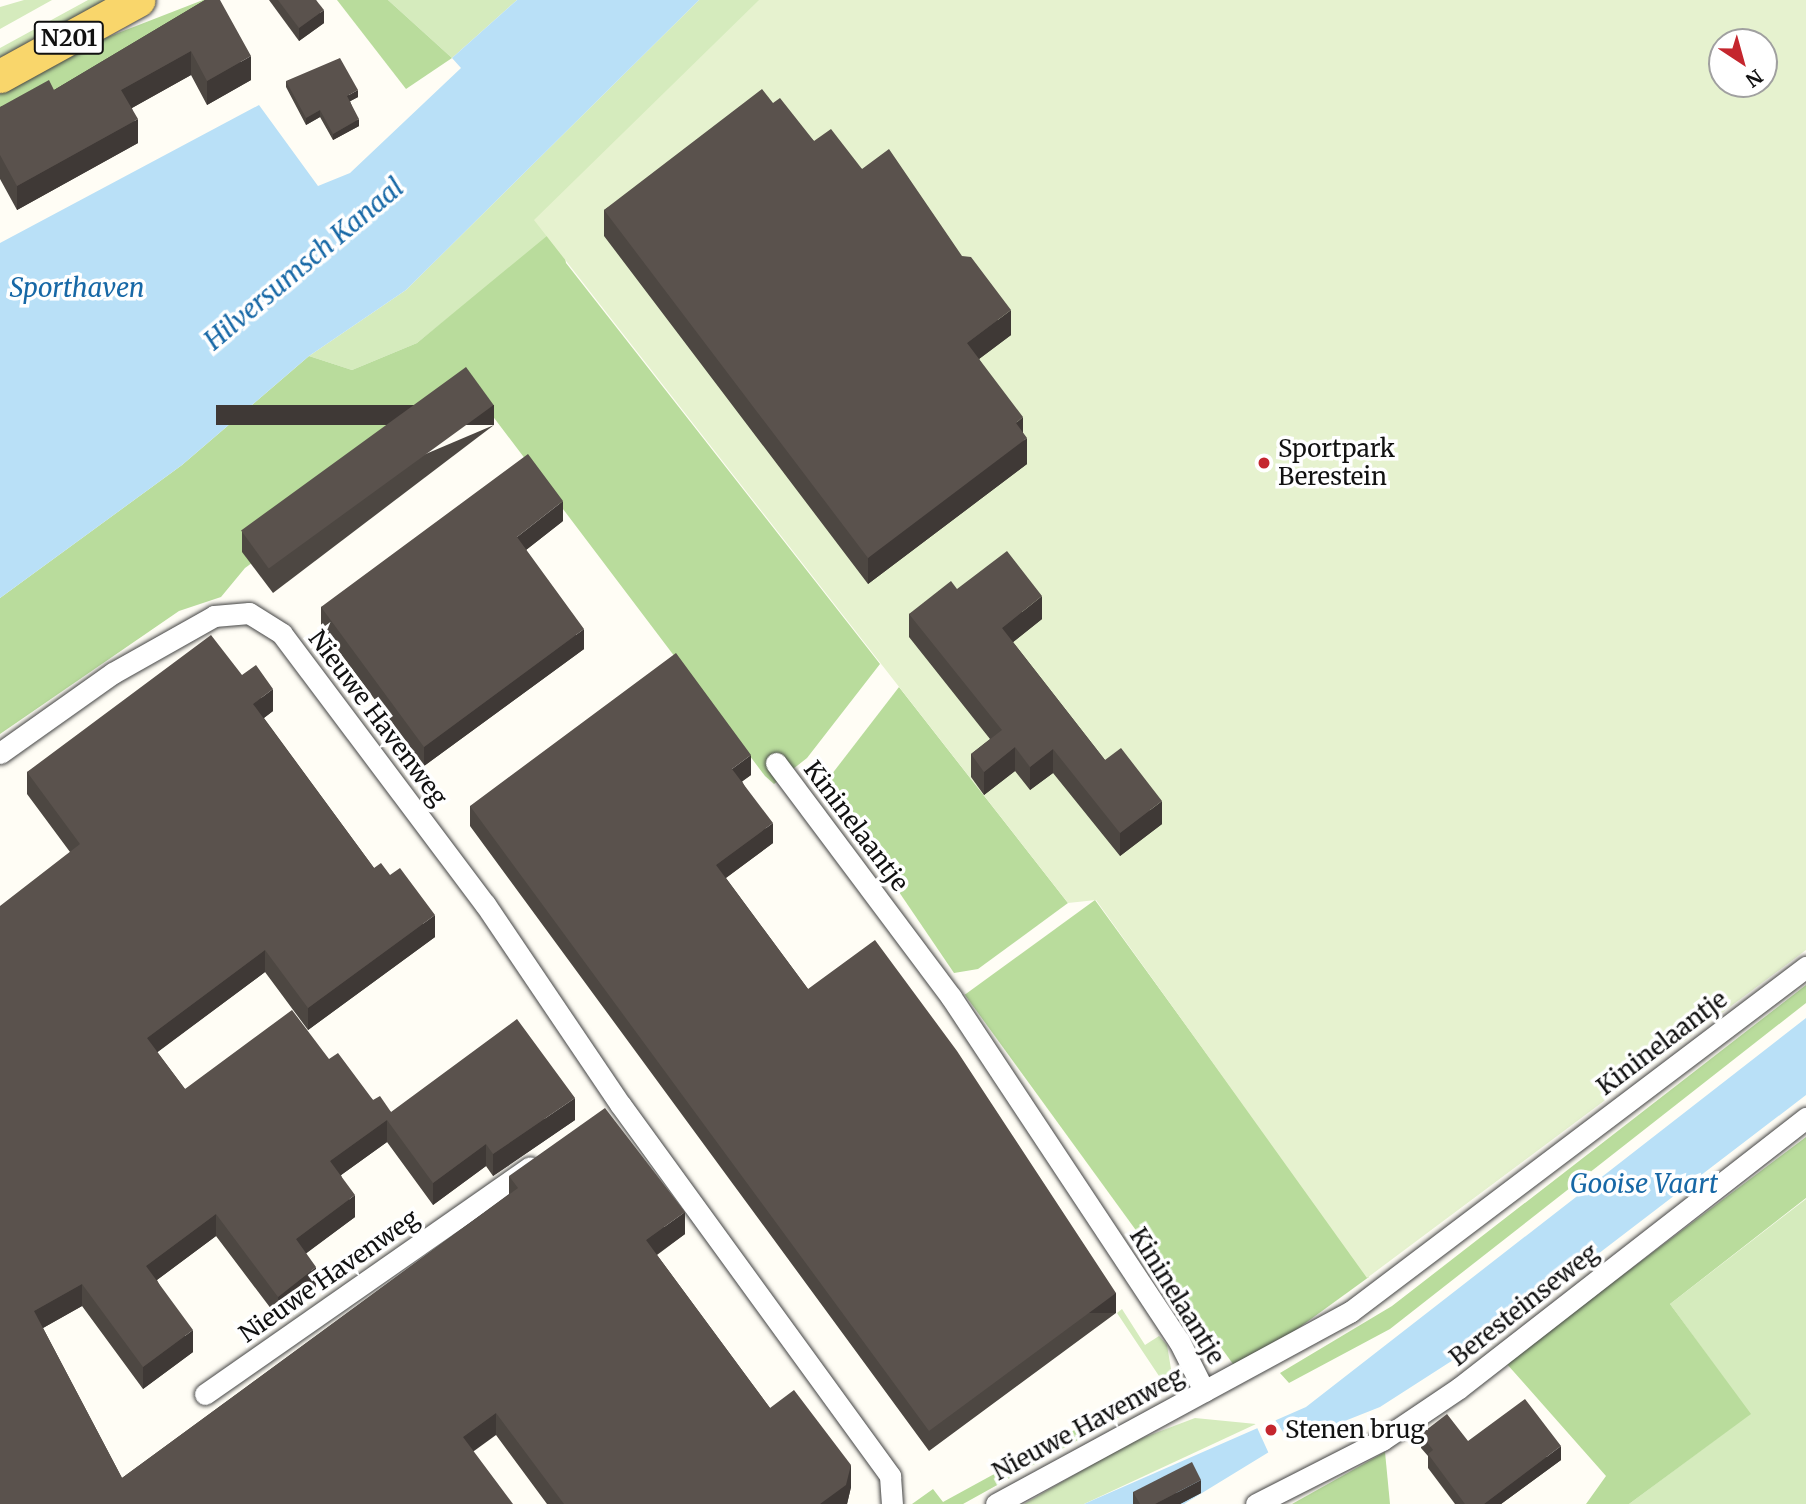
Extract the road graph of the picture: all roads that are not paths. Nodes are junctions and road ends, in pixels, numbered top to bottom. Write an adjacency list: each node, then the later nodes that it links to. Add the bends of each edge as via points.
1 (138, 0): 2 (main road, N201)
2 (0, 76)
3 (0, 753): 6 (street, Nieuwe Havenweg, via 147,654 214,617 250,613 282,634 485,904)
4 (776, 763): 10 (street, Kininelaantje, via 951,997 1179,1341)
5 (1806, 967): 10 (street, Kininelaantje, via 1350,1312)
6 (620, 1104): 8 (street); 12 (street, Nieuwe Havenweg, via 890,1476)
7 (1806, 1118): 14 (street, Beresteinseweg, via 1459,1388 1382,1440)
8 (597, 1120)
9 (553, 1151): 11 (street, Nieuwe Havenweg)
10 (1204, 1391): 13 (street, Nieuwe Havenweg)
11 (205, 1394)
12 (892, 1504)
13 (996, 1504)
14 (1256, 1504)

